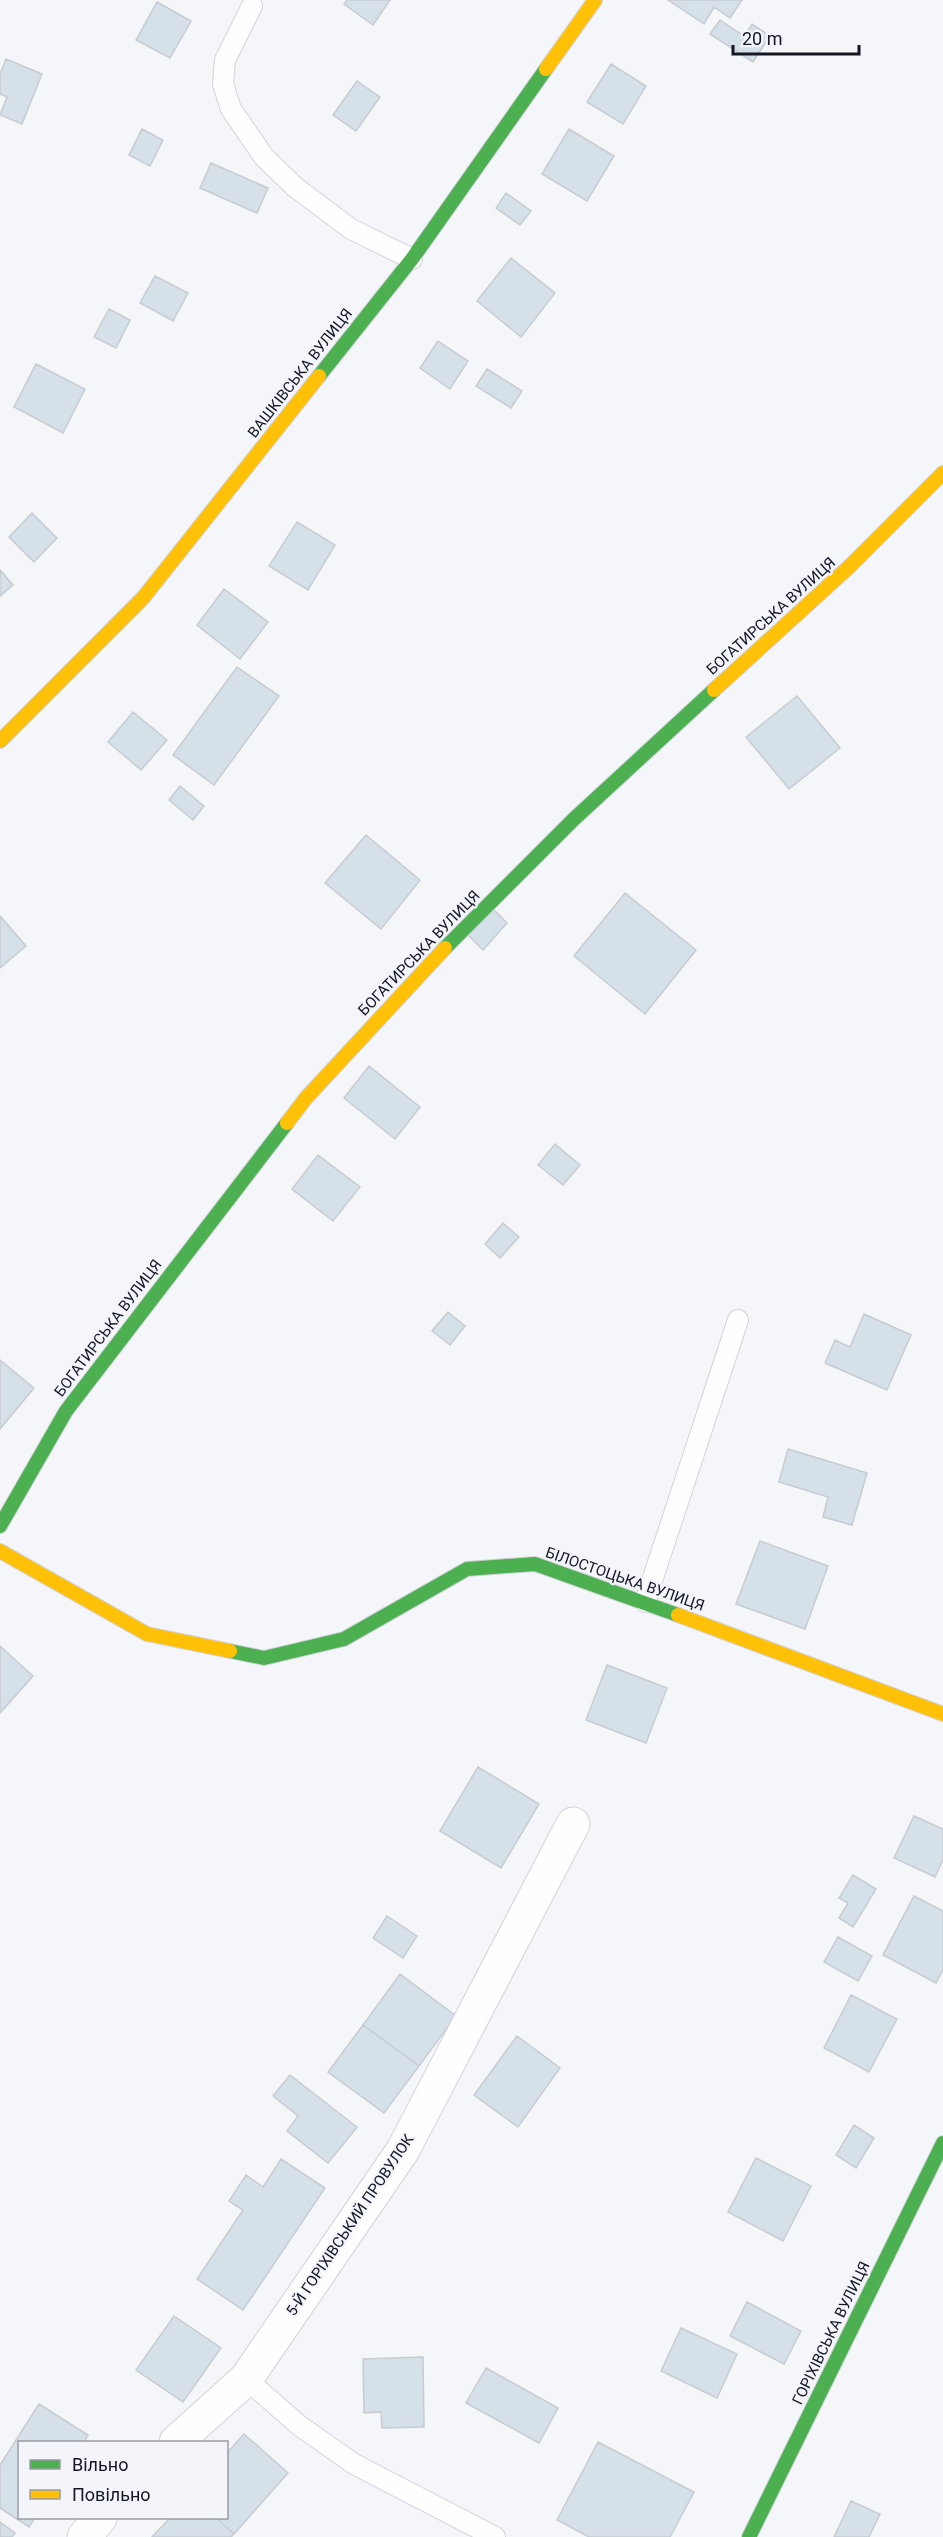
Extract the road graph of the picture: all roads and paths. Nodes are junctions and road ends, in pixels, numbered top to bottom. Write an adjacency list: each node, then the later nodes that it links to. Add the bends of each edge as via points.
1 (595, 0): 3 (street, ВАШКІВСЬКА ВУЛИЦЯ)
2 (252, 6): 3 (lane, via 225,60 223,84 231,110 264,157 295,187 351,229)
3 (412, 259): 6 (street, ВАШКІВСЬКА ВУЛИЦЯ, via 143,598)
4 (943, 474): 9 (street, БОГАТИРСЬКА ВУЛИЦЯ, via 850,566 574,819 432,960 306,1098 66,1411)
5 (0, 711): 6 (lane)
6 (16, 727): 7 (street, ВАШКІВСЬКА ВУЛИЦЯ)
7 (0, 741)
8 (738, 1320): 11 (lane)
9 (0, 1526)
10 (0, 1551): 11 (street, БІЛОСТОЦЬКА ВУЛИЦЯ, via 147,1634 264,1658 344,1639 467,1569 535,1564)
11 (645, 1602): 12 (street, БІЛОСТОЦЬКА ВУЛИЦЯ)
12 (943, 1714)
13 (573, 1824): 15 (street, 5-Й ГОРІХІВСЬКИЙ ПРОВУЛОК, via 403,2150)
14 (943, 2143): 20 (street, ГОРІХІВСЬКА ВУЛИЦЯ)
15 (246, 2379): 16 (street, 5-Й ГОРІХІВСЬКИЙ ПРОВУЛОК); 19 (lane, via 300,2426 354,2464)
16 (177, 2441)
17 (98, 2519): 18 (street)
18 (84, 2537)
19 (495, 2537)
20 (749, 2537)

